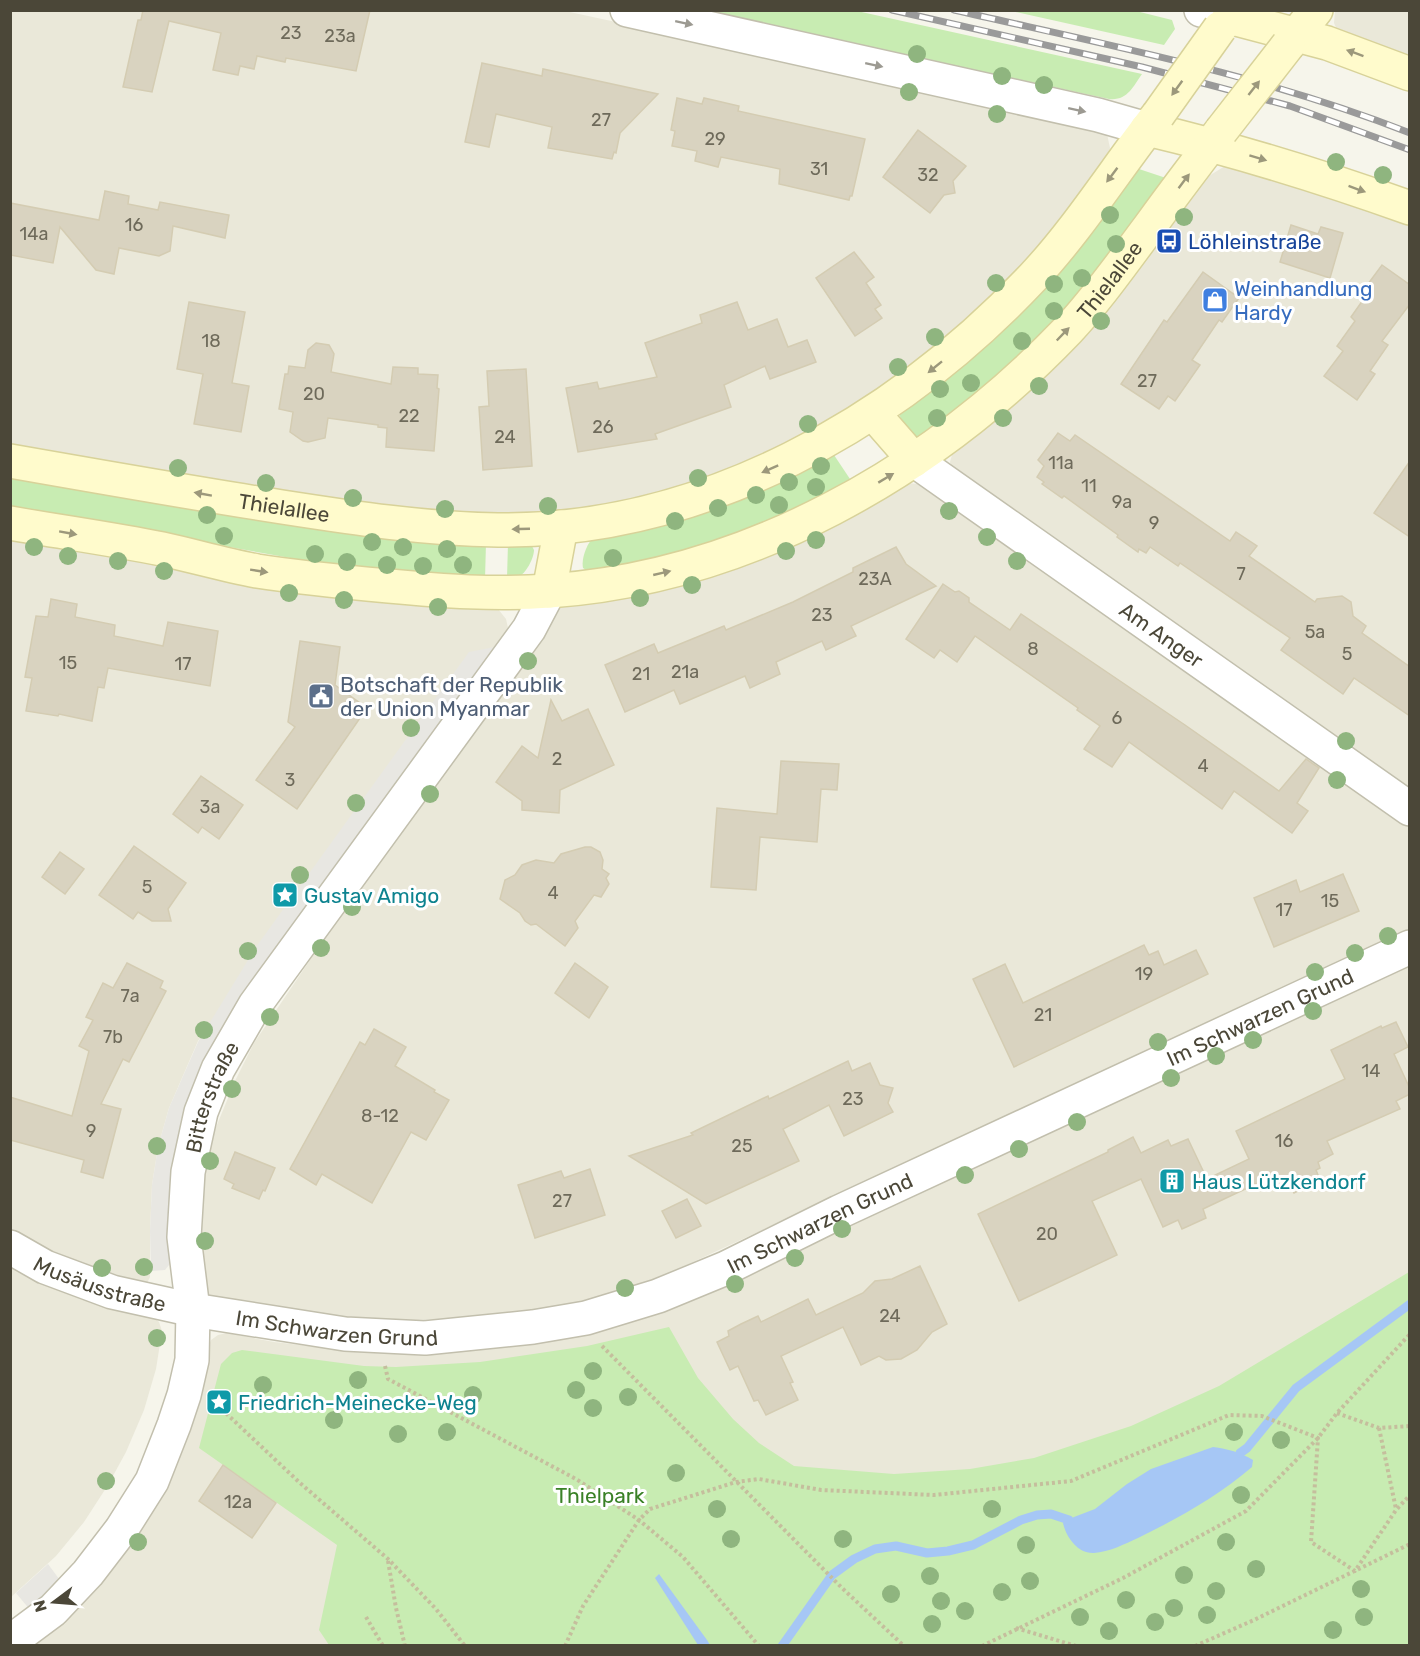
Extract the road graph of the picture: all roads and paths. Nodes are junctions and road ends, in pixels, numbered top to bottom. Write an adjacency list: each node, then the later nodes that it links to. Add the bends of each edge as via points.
1 (627, 10): 5 (street, one-way to 5, via 1098,115)
2 (1221, 17): 3 (main road); 5 (main road, Thielallee, one-way to 5, bridge)
3 (1300, 30): 4 (main road, one-way to 3); 6 (main road, Thielallee, one-way to 3, bridge)
4 (1410, 74)
5 (1152, 122): 6 (main road); 8 (main road, Thielallee, one-way to 8, via 1036,274 968,339)
6 (1216, 138): 7 (main road, one-way to 7); 9 (main road, Thielallee, one-way to 6, via 986,405 1068,330 1113,277)
7 (1410, 208)
8 (873, 413): 9 (main road); 12 (main road, Thielallee, one-way to 12, via 823,444 743,481 631,516)
9 (914, 460): 13 (main road, Thielallee, one-way to 9, via 661,574 717,559 832,509); 14 (street, Am Anger)
10 (10, 461): 12 (main road, Thielallee, one-way to 10, via 497,530 356,519)
11 (10, 523): 13 (main road, Thielallee, one-way to 13, via 160,549 256,571 335,581 432,590)
12 (561, 527): 13 (main road)
13 (549, 591): 17 (street, Bitterstraße, via 529,629 255,1005 218,1069 201,1112 188,1172 184,1237)
14 (1410, 809)
15 (1410, 947): 17 (street, Im Schwarzen Grund, via 726,1268 586,1318 425,1338 345,1334)
16 (10, 1246): 17 (street, Musäusstraße, via 45,1267 112,1292)
17 (193, 1310): 35 (street, Bitterstraße, via 192,1360 184,1395 152,1481 122,1530 88,1573 53,1610)
18 (1410, 1334): 22 (path)
19 (601, 1346): 26 (path)
20 (384, 1359): 29 (path, via 388,1379 576,1479)
21 (206, 1395): 31 (path)
22 (1336, 1413): 24 (path); 25 (path)
23 (1410, 1426): 24 (path)
24 (1379, 1428): 28 (path)
25 (1317, 1438): 26 (path, via 1262,1416 1229,1415 1071,1481 934,1495 822,1490 759,1479); 32 (path, via 1311,1542); 34 (path, via 1246,1511 1123,1578)
26 (736, 1482): 29 (path, via 650,1509); 41 (path)
27 (1410, 1495): 28 (path)
28 (1396, 1510): 32 (path)
29 (639, 1520): 39 (path, via 583,1606); 40 (path, via 683,1557)
30 (1410, 1544): 32 (path)
31 (388, 1559): 37 (path); 38 (path)
32 (1356, 1571): 44 (path)
33 (366, 1617): 36 (path)
34 (1015, 1628): 42 (path); 43 (path)
35 (10, 1642)
36 (383, 1646)
37 (405, 1646)
38 (465, 1646)
39 (565, 1646)
40 (759, 1646)
41 (904, 1646)
42 (982, 1646)
43 (1076, 1646)
44 (1195, 1646)

